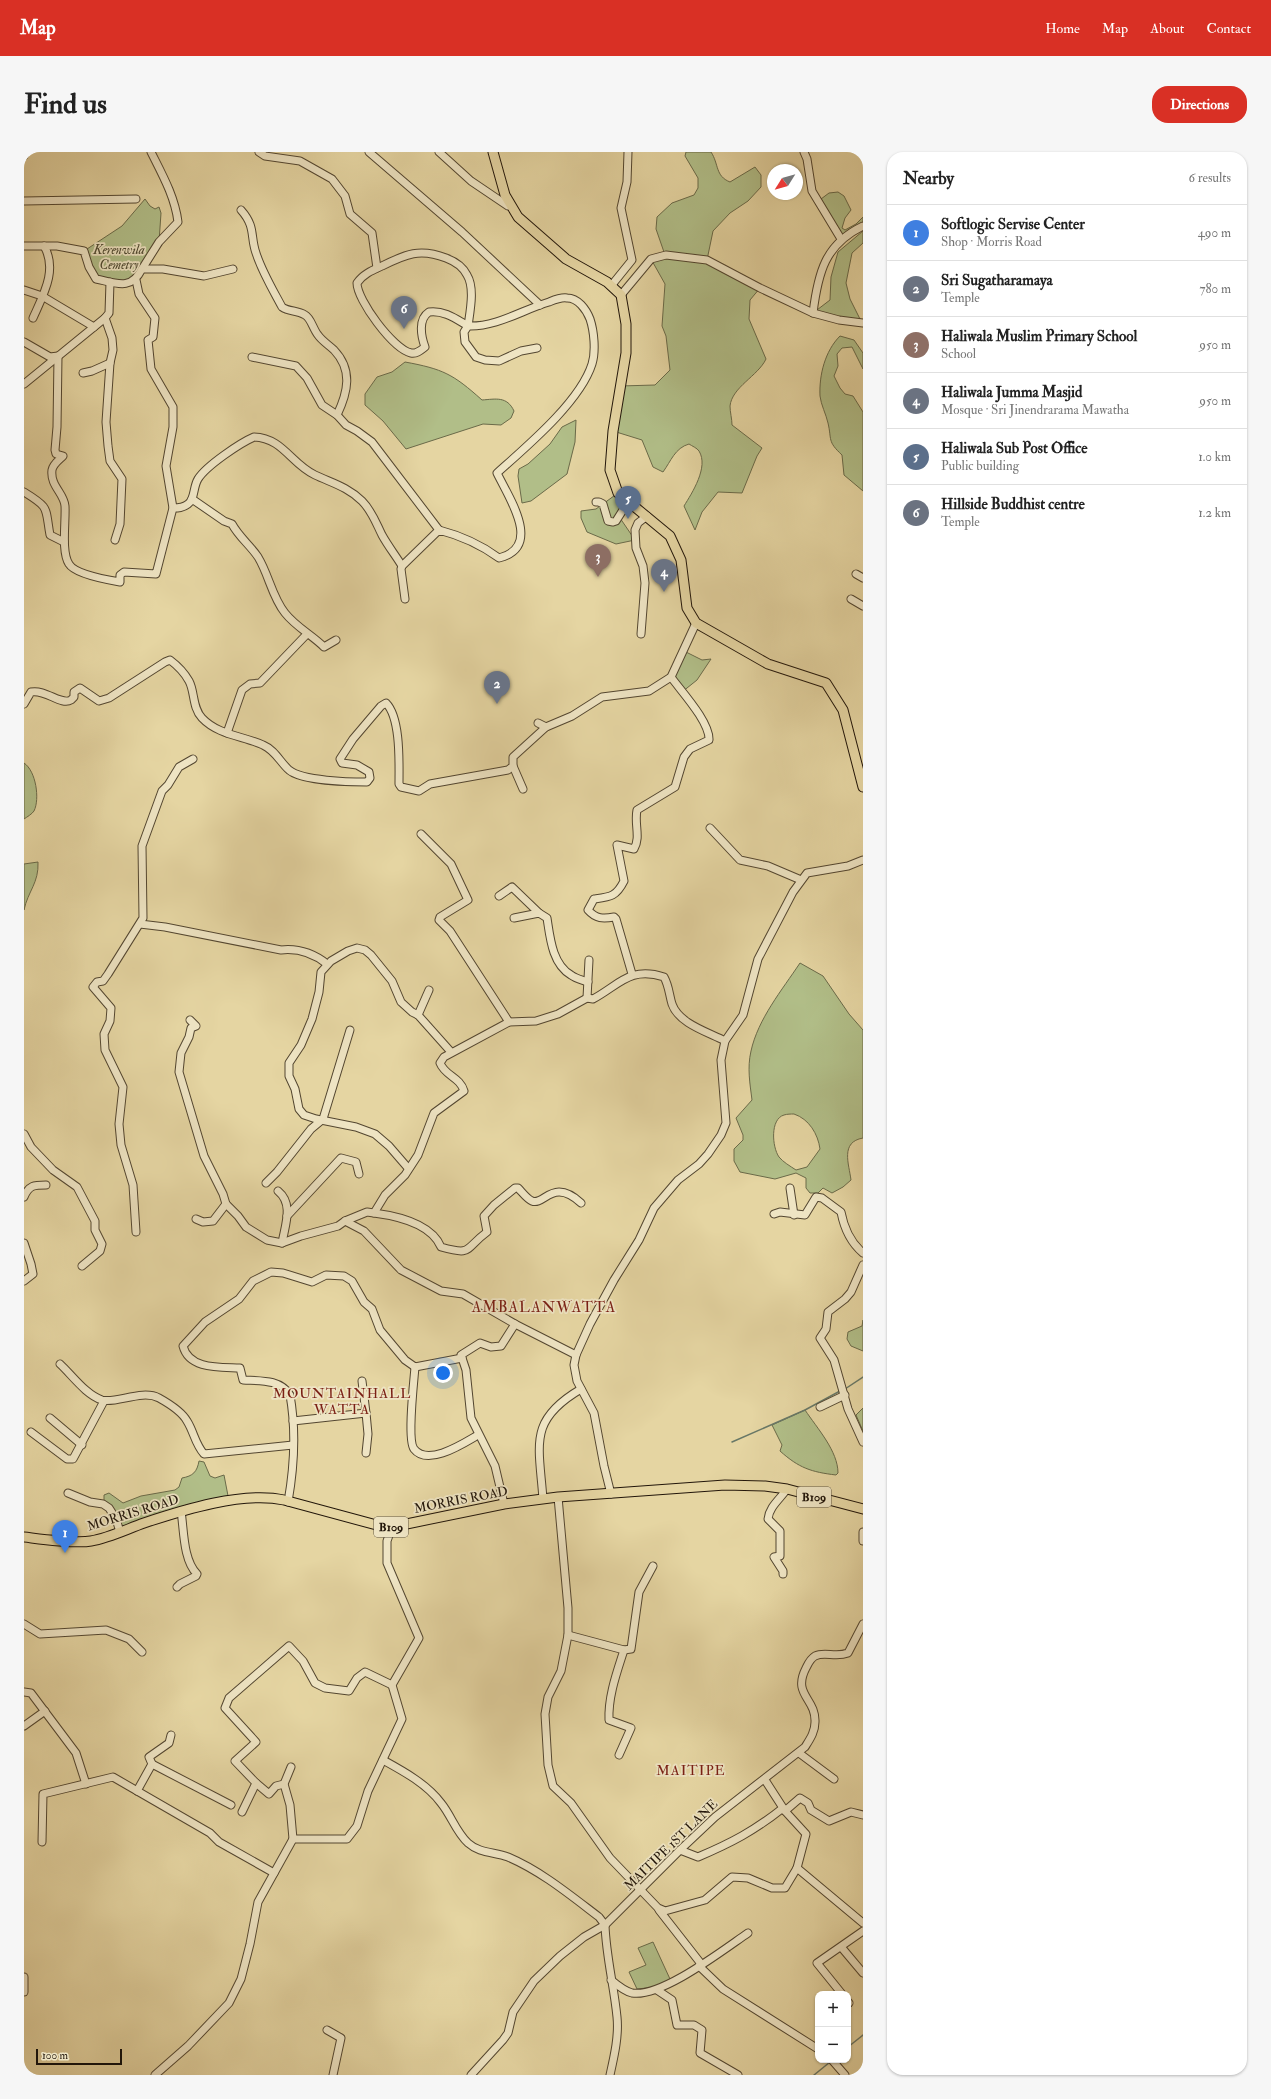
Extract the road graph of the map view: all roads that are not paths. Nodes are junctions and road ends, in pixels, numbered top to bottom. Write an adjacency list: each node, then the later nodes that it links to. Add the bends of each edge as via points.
1 (25, 152): 9 (street)
2 (152, 152): 19 (street, via 177,213 178,222 159,242)
3 (259, 152): 18 (street, via 265,156 300,160 332,179 344,196 350,214 372,233)
4 (369, 152): 27 (street)
5 (439, 152): 12 (street, via 471,181)
6 (493, 152): 12 (main road)
7 (628, 152): 23 (street, via 621,208 632,260)
8 (804, 152): 15 (street, via 812,191)
9 (24, 156)
10 (136, 199): 11 (street)
11 (24, 201)
12 (510, 206): 23 (main road, via 518,217 566,259)
13 (241, 210): 41 (street, via 253,232 256,255 282,307 306,315 318,336 335,351 348,374 345,396)
14 (863, 226): 15 (street)
15 (841, 239): 28 (street, via 820,272)
16 (24, 246): 17 (street)
17 (44, 246): 22 (street, via 84,251 96,279); 26 (street, via 49,255 51,274)
18 (377, 268): 32 (street, via 415,253 432,253 460,266 468,275 470,284); 32 (street, via 360,278 357,288 385,333 398,346 410,353 425,347 421,333 425,314 429,312 446,314)
19 (142, 269): 20 (street, via 163,269 204,276); 21 (street)
20 (233, 269)
21 (136, 280): 22 (street, via 130,284); 46 (street, via 139,294 155,318 153,337 148,340 151,369 173,407 174,427 166,466)
22 (110, 282): 30 (street, via 110,313)
23 (611, 286): 25 (main road)
24 (24, 290): 26 (street)
25 (621, 295): 28 (street, via 651,259 666,255 707,260); 45 (main road, via 626,324 626,353 613,431 610,470 618,493)
26 (42, 296): 29 (street); 33 (street)
27 (540, 304): 32 (street, via 500,320 479,326); 48 (street, via 566,297 583,306 594,334 593,364 577,391 546,428 497,473 517,515 522,532 521,542 511,556 499,558 482,546)
28 (813, 313): 31 (street)
29 (33, 318)
30 (105, 318): 33 (street); 38 (street, via 112,338)
31 (863, 323)
32 (468, 326): 35 (street, via 464,332 465,342 476,357 485,360 499,361 521,351)
33 (94, 327): 36 (street)
34 (24, 342): 36 (street, via 50,357)
35 (537, 348)
36 (58, 356): 40 (street); 50 (street, via 55,450 56,454 63,456 52,469 52,478 65,506)
37 (252, 357): 41 (street, via 296,366 322,405)
38 (110, 363): 39 (street); 49 (street, via 106,422 110,461 122,479 120,524)
39 (83, 373)
40 (24, 384)
41 (337, 415): 48 (street, via 346,425 372,442)
42 (24, 492): 50 (street, via 46,507 50,535)
43 (192, 499): 46 (street, via 187,505); 51 (street, via 197,480 212,464 246,441 254,437 263,437 283,448 315,475 344,486 362,501); 58 (street, via 232,524 238,535 258,557 284,612)
44 (596, 502): 45 (street, via 603,504 608,521 613,522)
45 (628, 502): 47 (main road)
46 (173, 508): 50 (street, via 156,574 124,572 120,575 120,582 91,576 68,564)
47 (647, 516): 57 (main road, via 670,536 681,560 687,608); 59 (street, via 638,523 635,530 636,548 643,566 645,583)
48 (439, 530): 51 (street)
49 (115, 540)
50 (64, 542)
51 (402, 566): 54 (street)
52 (856, 574): 53 (street)
53 (863, 578)
54 (404, 599)
55 (851, 599): 56 (street)
56 (863, 606)
57 (696, 623): 61 (street); 68 (main road, via 768,664 826,683 843,710)
58 (306, 634): 60 (street, via 324,648); 65 (street, via 260,683 250,684 242,690)
59 (641, 634)
60 (336, 640)
61 (671, 677): 64 (street, via 649,691 602,698 572,716); 80 (street, via 697,713 709,735 709,740 694,747 684,757 675,787 637,810 635,817 638,842 634,849 617,845 624,881 622,886 616,894 594,899 588,910 593,916 616,919)
62 (24, 704): 65 (street, via 31,692 36,691 50,694 63,702 69,702 74,697 74,692 80,688 99,701 109,698 170,660 180,668 189,682 196,709 202,718)
63 (538, 723): 64 (street)
64 (546, 727): 67 (street, via 513,757)
65 (226, 733): 67 (street, via 265,746 275,753 290,771 310,778 367,782 370,778 369,772 356,765 342,763 340,759 353,739 386,703 391,708 399,741 401,787 419,791 430,784 508,770)
66 (193, 759): 77 (street, via 179,767 162,791 142,846 143,918)
67 (513, 766): 69 (street)
68 (863, 787)
69 (523, 790)
70 (710, 828): 73 (street, via 740,860 768,866)
71 (421, 834): 86 (street, via 451,864 468,900 439,920 450,931)
72 (863, 860): 73 (street, via 848,866 807,873)
73 (801, 880): 88 (street, via 758,959 743,1015)
74 (499, 896): 75 (street, via 512,887)
75 (539, 913): 76 (street); 81 (street, via 547,918 552,948 562,966 570,975)
76 (514, 918)
77 (140, 924): 79 (street, via 281,950 307,952); 107 (street, via 124,945 106,978 97,982 94,987 111,1008 110,1021 104,1034 105,1050 122,1087 119,1124 121,1145 133,1185)
78 (589, 960): 81 (street)
79 (326, 964): 84 (street, via 348,951 357,948 365,950 392,981 402,1002); 90 (street, via 321,972 312,1019 301,1045 289,1063 289,1076 299,1109 304,1115)
80 (632, 974): 83 (street, via 593,999); 88 (street, via 656,974 664,977 670,990 672,1004 682,1018)
81 (588, 982): 83 (street)
82 (429, 990): 84 (street)
83 (587, 998): 86 (street, via 558,1014 536,1021)
84 (418, 1015): 89 (street)
85 (190, 1020): 100 (street, via 196,1026 191,1028 181,1053 179,1072 204,1156)
86 (509, 1022): 89 (street)
87 (350, 1030): 90 (street)
88 (725, 1041): 115 (street, via 721,1060 726,1123 721,1135 699,1164 678,1180 654,1208 639,1240 590,1324)
89 (451, 1052): 92 (street, via 440,1063 443,1070 459,1082 464,1091 434,1113 418,1155)
90 (323, 1119): 92 (street, via 375,1134); 94 (street, via 311,1129)
91 (24, 1134): 112 (street, via 31,1147 52,1170 77,1187 95,1221 95,1230 102,1244 100,1251)
92 (408, 1168): 101 (street)
93 (359, 1174): 104 (street, via 356,1162 341,1158)
94 (266, 1183)
95 (46, 1185): 98 (street, via 32,1185)
96 (790, 1188): 103 (street)
97 (278, 1191): 104 (street, via 288,1204)
98 (24, 1197)
99 (582, 1203): 101 (street, via 572,1194 563,1192 550,1194 536,1202 515,1188 484,1216 487,1232 467,1251 460,1253 441,1247 438,1238 412,1222)
100 (226, 1204): 105 (street, via 213,1221 203,1222); 109 (street, via 246,1227 256,1234 267,1240)
101 (374, 1213): 106 (street, via 367,1212)
102 (774, 1214): 103 (street, via 780,1212)
103 (794, 1215): 110 (street, via 805,1214 812,1200 816,1197 822,1198 841,1212 843,1226)
104 (286, 1216): 109 (street)
105 (196, 1219)
106 (345, 1221): 109 (street, via 338,1226); 114 (street, via 364,1231 401,1270 441,1291 463,1294)
107 (136, 1232)
108 (24, 1243): 113 (street, via 32,1264 32,1274)
109 (282, 1243)
110 (863, 1253)
111 (863, 1264): 121 (street, via 851,1292 845,1300 828,1312 826,1330 820,1338 834,1360)
112 (82, 1266)
113 (24, 1281)
114 (515, 1324): 115 (street); 116 (street, via 501,1346 491,1347 480,1343 462,1353)
115 (576, 1355): 120 (street, via 574,1366 577,1381)
116 (462, 1358): 118 (street); 128 (street, via 466,1370 471,1418)
117 (60, 1364): 122 (street, via 88,1391)
118 (415, 1366): 126 (street, via 405,1360 380,1330 372,1309 364,1302 352,1281 344,1276 326,1275 312,1282 271,1272 253,1281 239,1298 205,1322 183,1346 184,1352 192,1360 205,1366 240,1368 243,1380 279,1384 286,1388 290,1395); 128 (street, via 411,1425 414,1450 422,1454 444,1453)
119 (362, 1381): 124 (street)
120 (582, 1389): 135 (street, via 594,1413); 137 (street, via 550,1412 540,1429)
121 (843, 1391): 123 (street); 129 (street)
122 (104, 1401): 130 (street); 131 (street, via 146,1395 158,1397 187,1420 204,1454)
123 (820, 1407)
124 (366, 1414): 126 (street); 132 (street)
125 (50, 1418): 130 (street)
126 (293, 1421): 131 (street)
127 (31, 1432): 130 (street, via 67,1460 73,1459)
128 (478, 1435): 139 (street, via 495,1466)
129 (863, 1442)
130 (82, 1445)
131 (293, 1445): 138 (street, via 292,1480)
132 (366, 1453)
133 (787, 1489): 135 (main road, MORRIS ROAD / B109, via 725,1485); 140 (main road, MORRIS ROAD / B109); 148 (street, via 779,1500 774,1502 768,1516 768,1520 780,1531 780,1556 774,1557)
134 (68, 1493): 143 (street, via 109,1508)
135 (611, 1494): 136 (main road, MORRIS ROAD / B109)
136 (558, 1497): 137 (main road, MORRIS ROAD / B109); 152 (street)
137 (543, 1499): 139 (main road, MORRIS ROAD / B109)
138 (288, 1502): 141 (main road, MORRIS ROAD / B109, via 270,1497 255,1497); 142 (main road, MORRIS ROAD / B109)
139 (504, 1504): 142 (main road, MORRIS ROAD / B109)
140 (863, 1509)
141 (181, 1511): 143 (main road, MORRIS ROAD / B109); 149 (street, via 188,1559 197,1574)
142 (392, 1527): 155 (street, via 387,1541 387,1563 419,1638)
143 (120, 1532): 145 (main road, MORRIS ROAD / B109, via 87,1541)
144 (863, 1532): 146 (street)
145 (24, 1537)
146 (863, 1541)
147 (653, 1566): 153 (street, via 639,1592 631,1649)
148 (783, 1574)
149 (177, 1587)
150 (24, 1624): 154 (street, via 40,1634 106,1630 119,1633)
151 (863, 1624): 160 (street, MAITIPE 1ST LANE, via 848,1653 839,1656 816,1656 810,1660 800,1679 802,1691 812,1705 816,1721 813,1734)
152 (568, 1635): 153 (street); 181 (street, via 561,1671 548,1697 545,1714 548,1765 553,1786 571,1803 610,1858)
153 (624, 1650): 161 (street, via 608,1710 609,1720 631,1728)
154 (142, 1652)
155 (392, 1685): 162 (street, via 402,1719); 167 (street, via 365,1672 350,1691 325,1688 315,1683 303,1661 289,1646 229,1698 225,1708 256,1742 235,1761)
156 (24, 1692): 157 (street, via 31,1693)
157 (45, 1711): 158 (street); 168 (street, via 76,1753)
158 (24, 1726)
159 (171, 1735): 163 (street, via 169,1743 149,1757)
160 (799, 1753): 165 (street); 166 (street, MAITIPE 1ST LANE)
161 (619, 1755)
162 (383, 1760): 175 (street, via 368,1791 356,1826 347,1839); 184 (street, via 432,1792 467,1843 476,1849 507,1857 548,1878 599,1917)
163 (152, 1764): 170 (street); 171 (street)
164 (291, 1767): 169 (street)
165 (834, 1779)
166 (765, 1780): 172 (street); 178 (street, MAITIPE 1ST LANE, via 715,1817)
167 (256, 1783): 169 (street, via 269,1794 276,1786); 173 (street)
168 (86, 1784): 170 (street, via 113,1777); 176 (street, via 43,1794)
169 (284, 1784): 175 (street, via 290,1805)
170 (137, 1791): 180 (street, via 210,1833 219,1842)
171 (231, 1805)
172 (784, 1809): 174 (street, via 800,1798 808,1803 811,1810 829,1821 851,1812); 178 (street, via 737,1840 698,1857); 179 (street, via 806,1834)
173 (242, 1812)
174 (863, 1815)
175 (293, 1839): 180 (street)
176 (42, 1842)
177 (237, 1849): 180 (street)
178 (680, 1850): 181 (street, MAITIPE 1ST LANE)
179 (797, 1868): 182 (street, via 785,1888 772,1888 748,1878 732,1877 704,1900 665,1911); 183 (street)
180 (274, 1872): 198 (street, via 258,1902 241,1979 229,2003 188,2046)
181 (641, 1890): 182 (street); 184 (street, MAITIPE 1ST LANE)
182 (658, 1908): 188 (street)
183 (863, 1923)
184 (605, 1925): 191 (street, via 605,1945); 200 (street, MAITIPE 1ST LANE, via 584,1937 534,1981 513,2012 508,2032 503,2040)
185 (863, 1931): 187 (street)
186 (748, 1933): 188 (street)
187 (842, 1948): 189 (street); 193 (street, via 817,1963)
188 (700, 1965): 192 (street); 196 (street, via 723,1990)
189 (863, 1973)
190 (24, 1977): 194 (street)
191 (611, 1980): 192 (street, via 633,1993); 201 (street, via 617,2018 615,2053)
192 (657, 1990): 202 (street, via 672,2000 677,2025 694,2025 702,2030 700,2053)
193 (840, 1991)
194 (24, 1992)
195 (328, 2030): 199 (street, via 341,2038)
196 (815, 2047)
197 (835, 2063): 203 (street)
198 (155, 2075)
199 (333, 2075)
200 (471, 2075)
201 (610, 2075)
202 (738, 2075)
203 (845, 2075)

